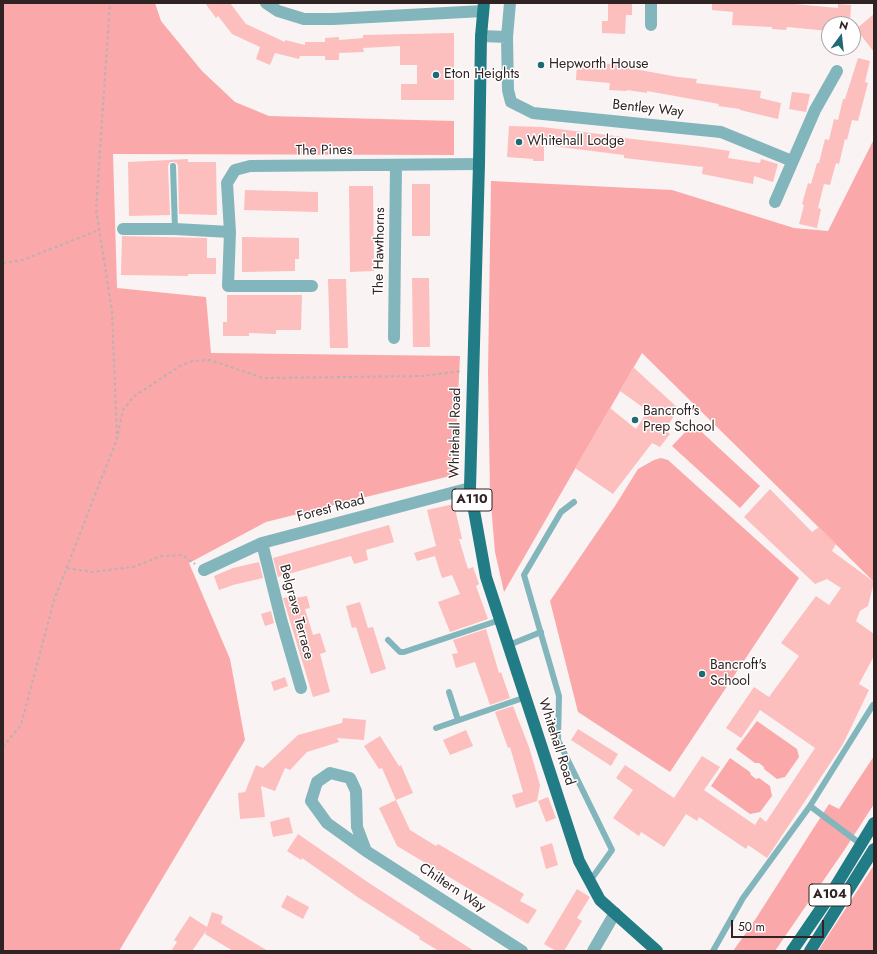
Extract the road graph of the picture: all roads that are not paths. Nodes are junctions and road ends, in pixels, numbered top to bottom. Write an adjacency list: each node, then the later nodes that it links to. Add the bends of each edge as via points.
1 (266, 3): 4 (street, via 278,11 304,19)
2 (510, 3): 7 (street)
3 (651, 3): 5 (street)
4 (484, 7): 6 (main road, Whitehall Road / A110)
5 (651, 25)
6 (481, 36): 7 (street); 10 (main road, Whitehall Road / A110)
7 (507, 37): 9 (street, Bentley Way, via 510,102 533,113 722,132)
8 (836, 71): 9 (street)
9 (792, 161): 13 (street)
10 (479, 164): 11 (street, The Pines); 19 (main road, Whitehall Road / A110)
11 (396, 165): 16 (street, The Pines, via 250,166 235,170 227,183); 18 (street, The Hawthorns)
12 (173, 166): 15 (lane)
13 (775, 202)
14 (123, 229): 15 (street)
15 (175, 229): 16 (street)
16 (230, 232): 17 (street, The Pines, via 228,286)
17 (312, 286)
18 (394, 338)
19 (470, 488): 21 (street, Forest Road); 23 (main road, Whitehall Road / A110, via 486,577)
20 (574, 502): 24 (lane, via 561,512 524,575)
21 (262, 543): 22 (street, Forest Road); 27 (street, Belgrave Terrace)
22 (204, 570)
23 (500, 620): 25 (lane, via 404,652 400,652); 26 (main road, Whitehall Road / A110)
24 (541, 632): 26 (lane); 38 (lane, via 559,696 558,740 612,850)
25 (388, 640)
26 (508, 645): 29 (main road, Whitehall Road / A110)
27 (301, 688)
28 (449, 692): 31 (lane)
29 (526, 697): 31 (lane); 38 (main road, Whitehall Road / A110, via 580,861)
30 (874, 706): 33 (lane)
31 (458, 720): 32 (lane)
32 (436, 728)
33 (810, 806): 35 (lane); 43 (lane, via 743,898)
34 (874, 823): 35 (main road, A104)
35 (862, 845): 44 (main road, A104)
36 (874, 849): 45 (main road, A104)
37 (366, 851): 37 (street, Chiltern Way, via 327,823 311,801 317,782 330,773 350,778 356,791 358,827); 40 (street, Chiltern Way)
38 (590, 881): 39 (main road, Whitehall Road / A110, via 600,900)
39 (615, 914): 41 (street); 42 (main road, Whitehall Road / A110)
40 (522, 951)
41 (593, 951)
42 (657, 951)
43 (713, 951)
44 (792, 951)
45 (810, 951)

